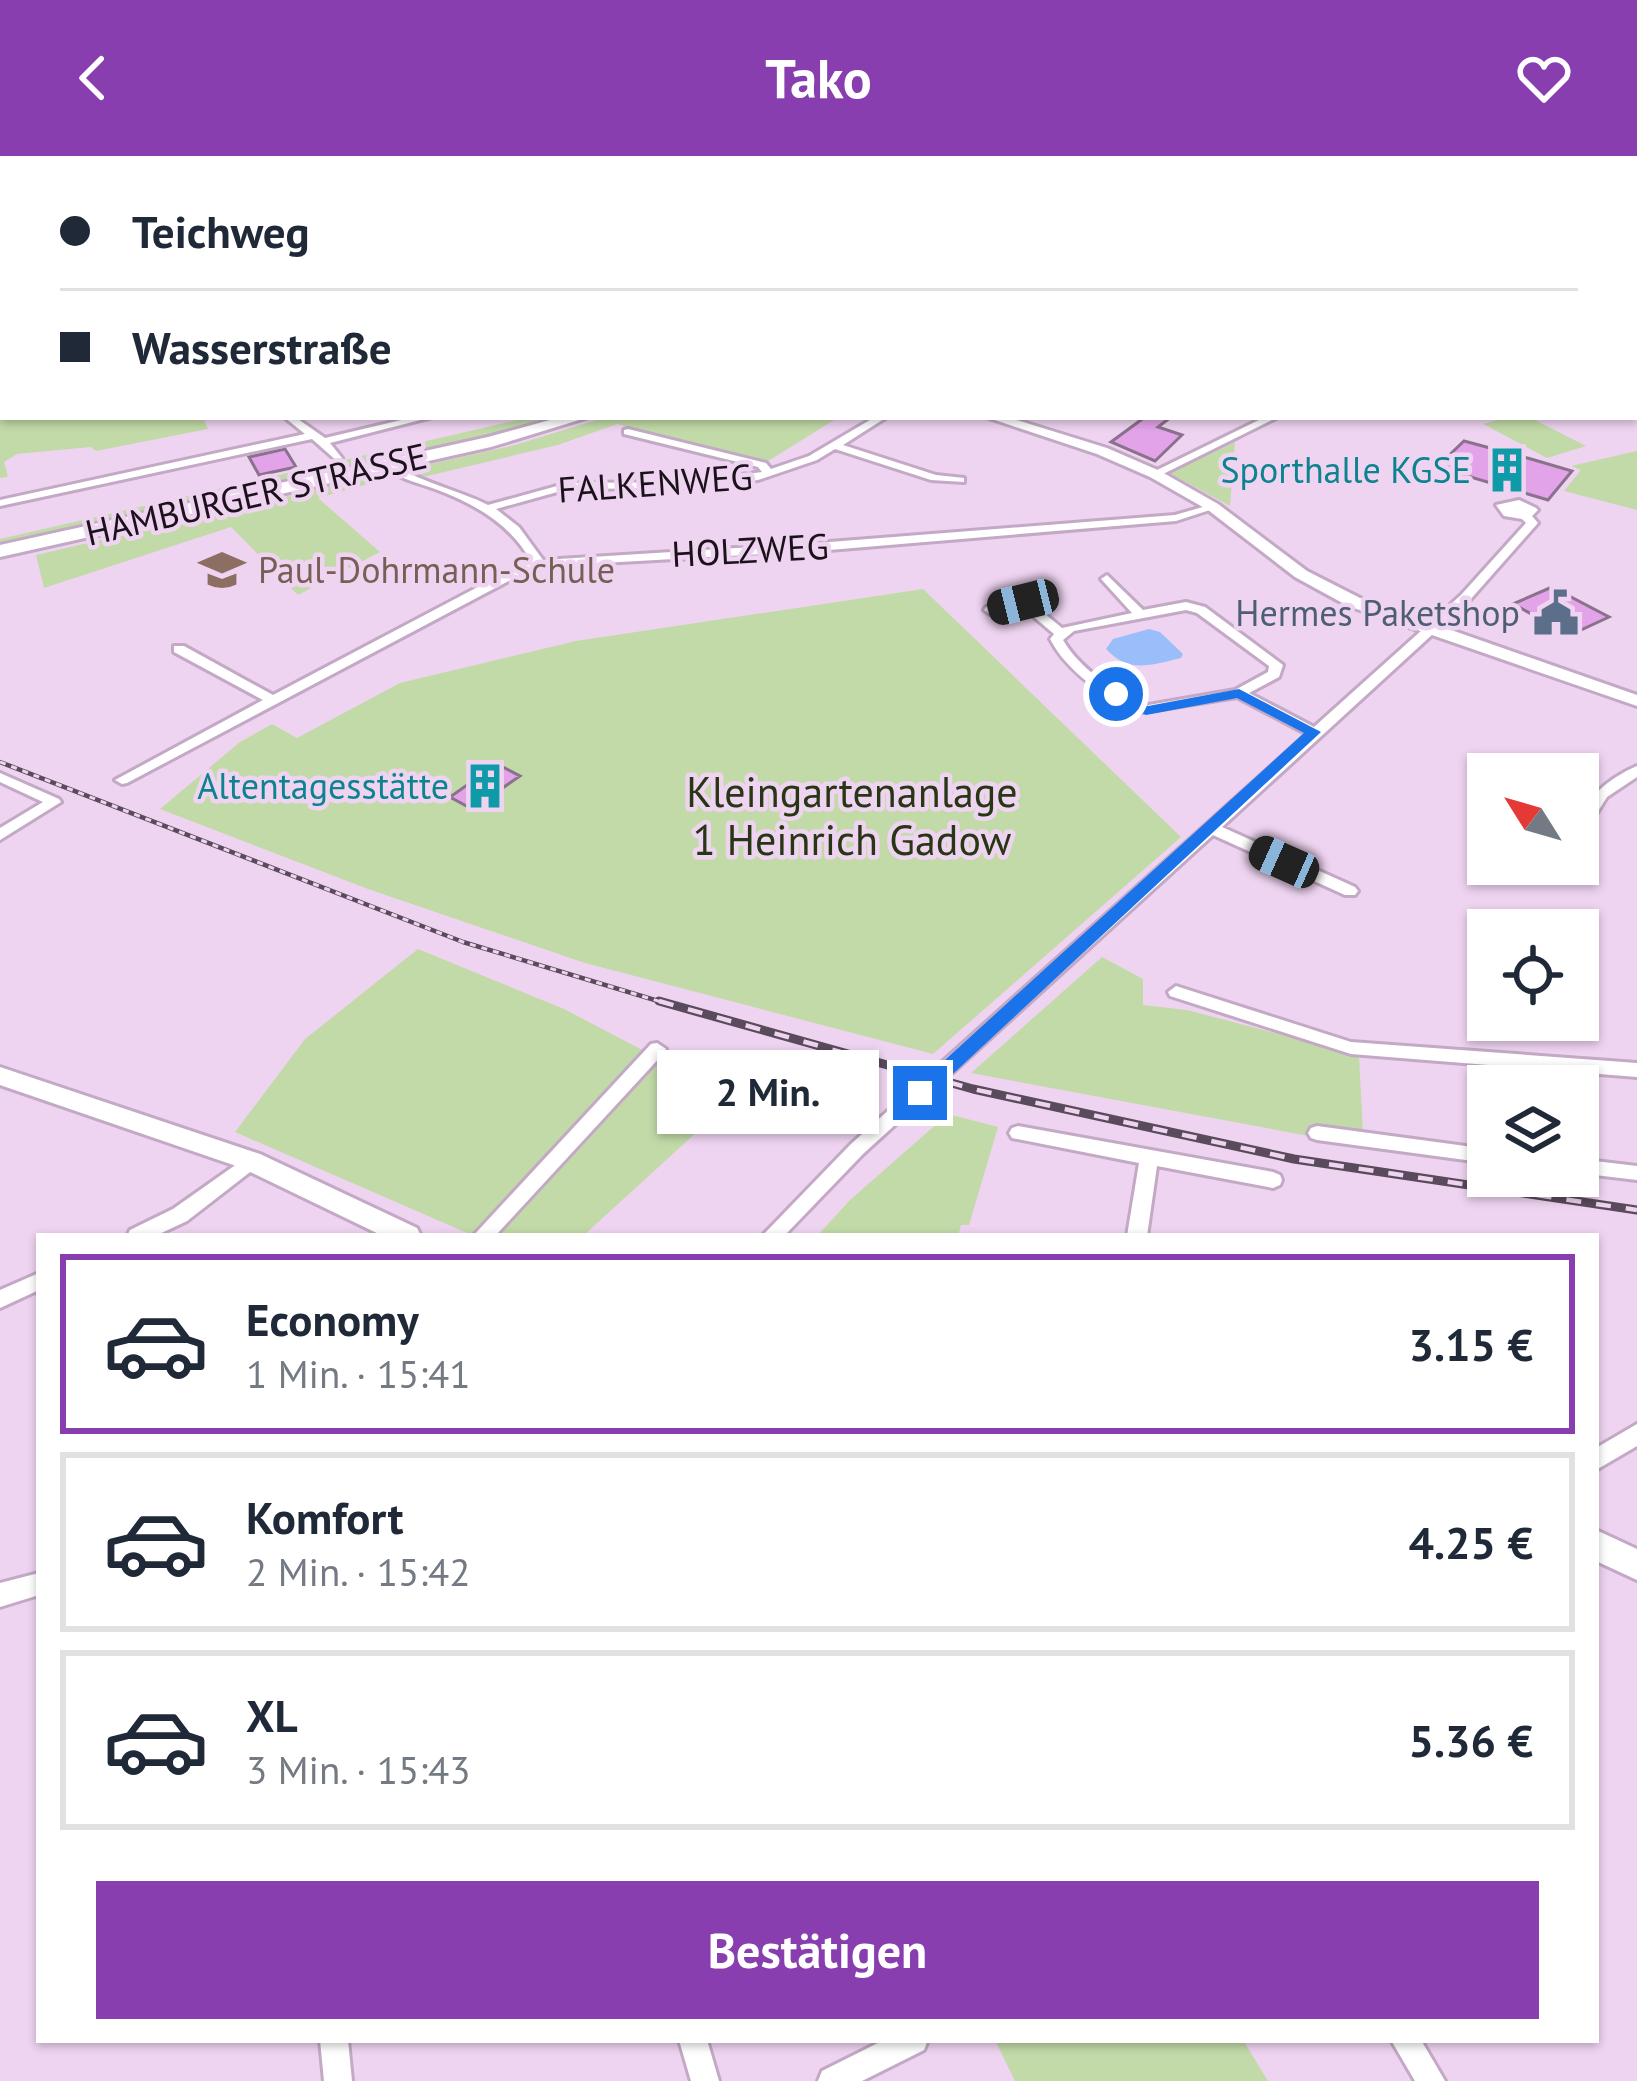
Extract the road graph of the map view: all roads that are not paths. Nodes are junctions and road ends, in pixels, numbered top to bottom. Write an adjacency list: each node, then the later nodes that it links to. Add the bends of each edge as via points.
1 (292, 420): 8 (street)
2 (414, 420): 9 (street)
3 (568, 420): 12 (main road, HAMBURGER STRASSE)
4 (877, 420): 10 (street, FALKENWEG)
5 (1008, 420): 14 (street)
6 (1267, 420): 14 (street)
7 (628, 432): 13 (street, via 762,465)
8 (310, 436): 9 (street); 16 (street)
9 (326, 441): 11 (street)
10 (835, 446): 13 (street, FALKENWEG); 15 (street)
11 (337, 458)
12 (389, 464): 17 (street); 20 (main road, HAMBURGER STRASSE)
13 (770, 474): 17 (street, FALKENWEG, via 688,485 568,486)
14 (1154, 474): 18 (street)
15 (959, 481)
16 (0, 503)
17 (488, 508): 21 (street)
18 (1214, 508): 21 (street, HOLZWEG, via 1156,520); 25 (street, via 1301,574)
19 (1526, 516): 25 (street, via 1532,523)
20 (0, 551)
21 (538, 564): 29 (street, HOLZWEG)
22 (1107, 579): 24 (street)
23 (990, 610): 26 (street, via 1023,602)
24 (1139, 613): 26 (street); 28 (street, via 1194,607 1274,662 1274,674)
25 (1428, 629): 30 (street); 31 (street)
26 (1059, 632): 28 (street, via 1062,654 1141,710)
27 (179, 649): 29 (street)
28 (1239, 694): 31 (street)
29 (272, 700): 34 (street, HOLZWEG)
30 (1637, 701)
31 (1314, 732): 36 (street)
32 (1637, 770): 35 (street)
33 (4, 778): 37 (street, via 54,802)
34 (122, 780)
35 (1599, 799)
36 (1211, 829): 38 (street); 54 (street)
37 (0, 835)
38 (1350, 891)
39 (1176, 992): 41 (street, via 1351,1048)
40 (657, 1049): 53 (street)
41 (1637, 1070)
42 (0, 1076): 47 (street)
43 (1018, 1133): 46 (street)
44 (1317, 1133): 45 (street)
45 (1467, 1153)
46 (1148, 1157): 50 (street); 55 (street)
47 (250, 1161): 51 (street); 52 (street)
48 (1599, 1168): 49 (street)
49 (1637, 1173)
50 (1273, 1180)
51 (142, 1233)
52 (402, 1233)
53 (486, 1233)
54 (775, 1233)
55 (1137, 1233)
56 (36, 1282): 57 (street)
57 (0, 1299)
58 (1637, 1434): 59 (street)
59 (1599, 1458)
60 (1599, 1546): 61 (street)
61 (1637, 1565)
62 (36, 1585): 63 (street)
63 (0, 1595)
64 (334, 2043): 68 (street)
65 (694, 2043): 69 (street)
66 (908, 2043): 70 (street)
67 (1407, 2043): 71 (street)
68 (338, 2081)
69 (705, 2081)
70 (832, 2081)
71 (1431, 2081)

